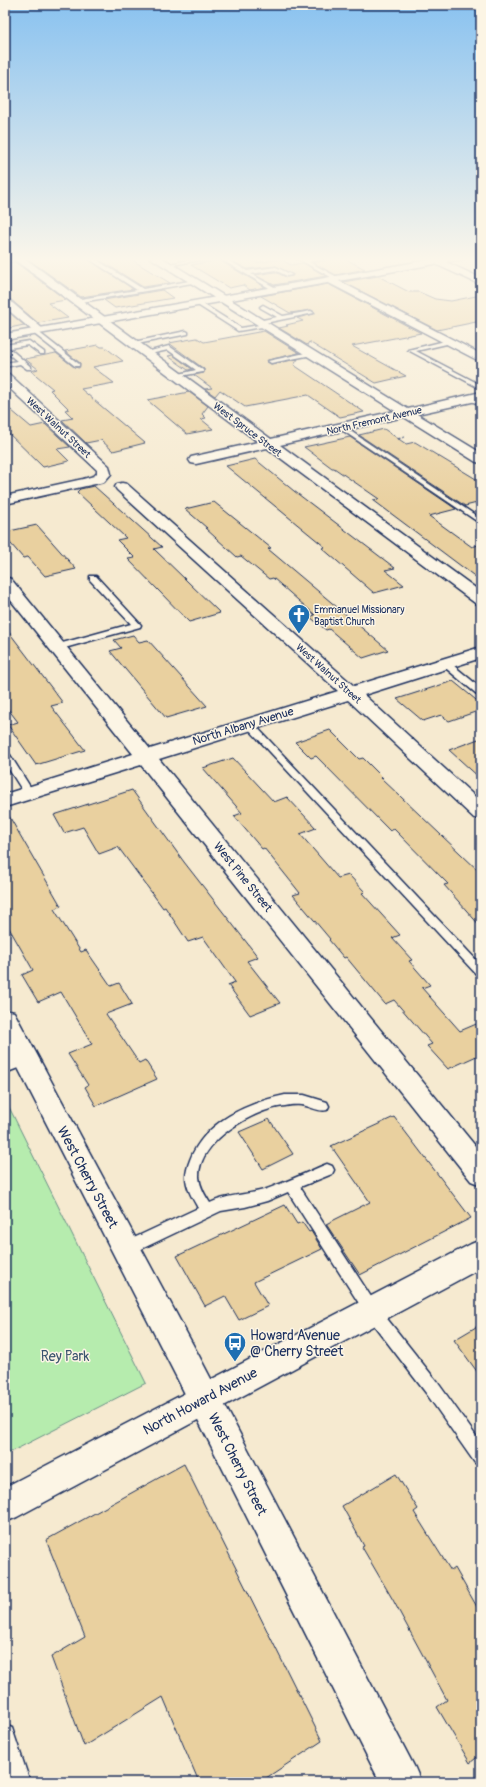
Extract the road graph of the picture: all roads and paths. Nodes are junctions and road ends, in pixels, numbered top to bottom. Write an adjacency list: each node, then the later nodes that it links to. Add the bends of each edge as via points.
1 (11, 340): 8 (lane)
2 (48, 340): 17 (lane)
3 (142, 340): 6 (lane)
4 (288, 340): 12 (street)
5 (446, 340): 7 (street)
6 (132, 342): 10 (street, West Spruce Street)
7 (449, 342): 13 (street); 21 (lane, via 411,350)
8 (17, 345): 9 (lane); 11 (lane, via 29,343 42,353)
9 (5, 347): 14 (lane)
10 (146, 353): 19 (street, West Spruce Street); 19 (lane, via 170,348 201,371)
11 (36, 354)
12 (310, 354): 15 (lane); 23 (street)
13 (479, 356)
14 (21, 359): 16 (lane); 18 (lane)
15 (271, 361)
16 (5, 365)
17 (77, 365)
18 (29, 368)
19 (177, 376): 27 (street, West Spruce Street)
20 (5, 377): 31 (street, West Walnut Street, via 104,469 104,474 98,479)
21 (481, 388)
22 (477, 399): 23 (street, North Fremont Avenue)
23 (406, 412): 24 (street, North Fremont Avenue); 28 (street)
24 (341, 427): 27 (street, North Fremont Avenue); 32 (lane)
25 (405, 437): 26 (path)
26 (398, 439)
27 (268, 444): 29 (street, North Fremont Avenue); 35 (street, West Spruce Street)
28 (481, 459)
29 (196, 460)
30 (122, 487): 39 (street, West Walnut Street)
31 (5, 500)
32 (481, 522)
33 (93, 578): 36 (lane, via 137,625)
34 (5, 582): 36 (street, West Pine Street)
35 (481, 600)
36 (58, 646): 43 (street, West Pine Street)
37 (481, 652): 38 (street, North Albany Avenue)
38 (445, 663): 39 (street, North Albany Avenue); 40 (lane)
39 (350, 692): 41 (street, North Albany Avenue); 46 (street, West Walnut Street)
40 (481, 693)
41 (249, 724): 43 (street, North Albany Avenue); 47 (lane)
42 (5, 755): 44 (lane)
43 (146, 756): 44 (street, North Albany Avenue); 52 (street, West Pine Street)
44 (29, 793): 45 (street, North Albany Avenue)
45 (5, 801)
46 (481, 813)
47 (481, 972)
48 (5, 1019): 49 (street, West Cherry Street)
49 (14, 1059): 55 (street, West Cherry Street)
50 (322, 1106): 54 (lane, via 302,1100 266,1104 228,1122 213,1135 203,1148 192,1172 194,1187)
51 (327, 1170): 53 (lane)
52 (481, 1173)
53 (291, 1185): 54 (lane, via 268,1195 219,1205); 57 (lane)
54 (207, 1211): 55 (lane)
55 (126, 1249): 58 (street, West Cherry Street)
56 (481, 1253): 57 (street, North Howard Avenue)
57 (372, 1311): 58 (street, North Howard Avenue); 59 (lane, via 432,1388)
58 (204, 1399): 60 (street, North Howard Avenue); 63 (street, West Cherry Street)
59 (481, 1457)
60 (5, 1505)
61 (5, 1735): 62 (lane)
62 (20, 1782)
63 (401, 1782)

